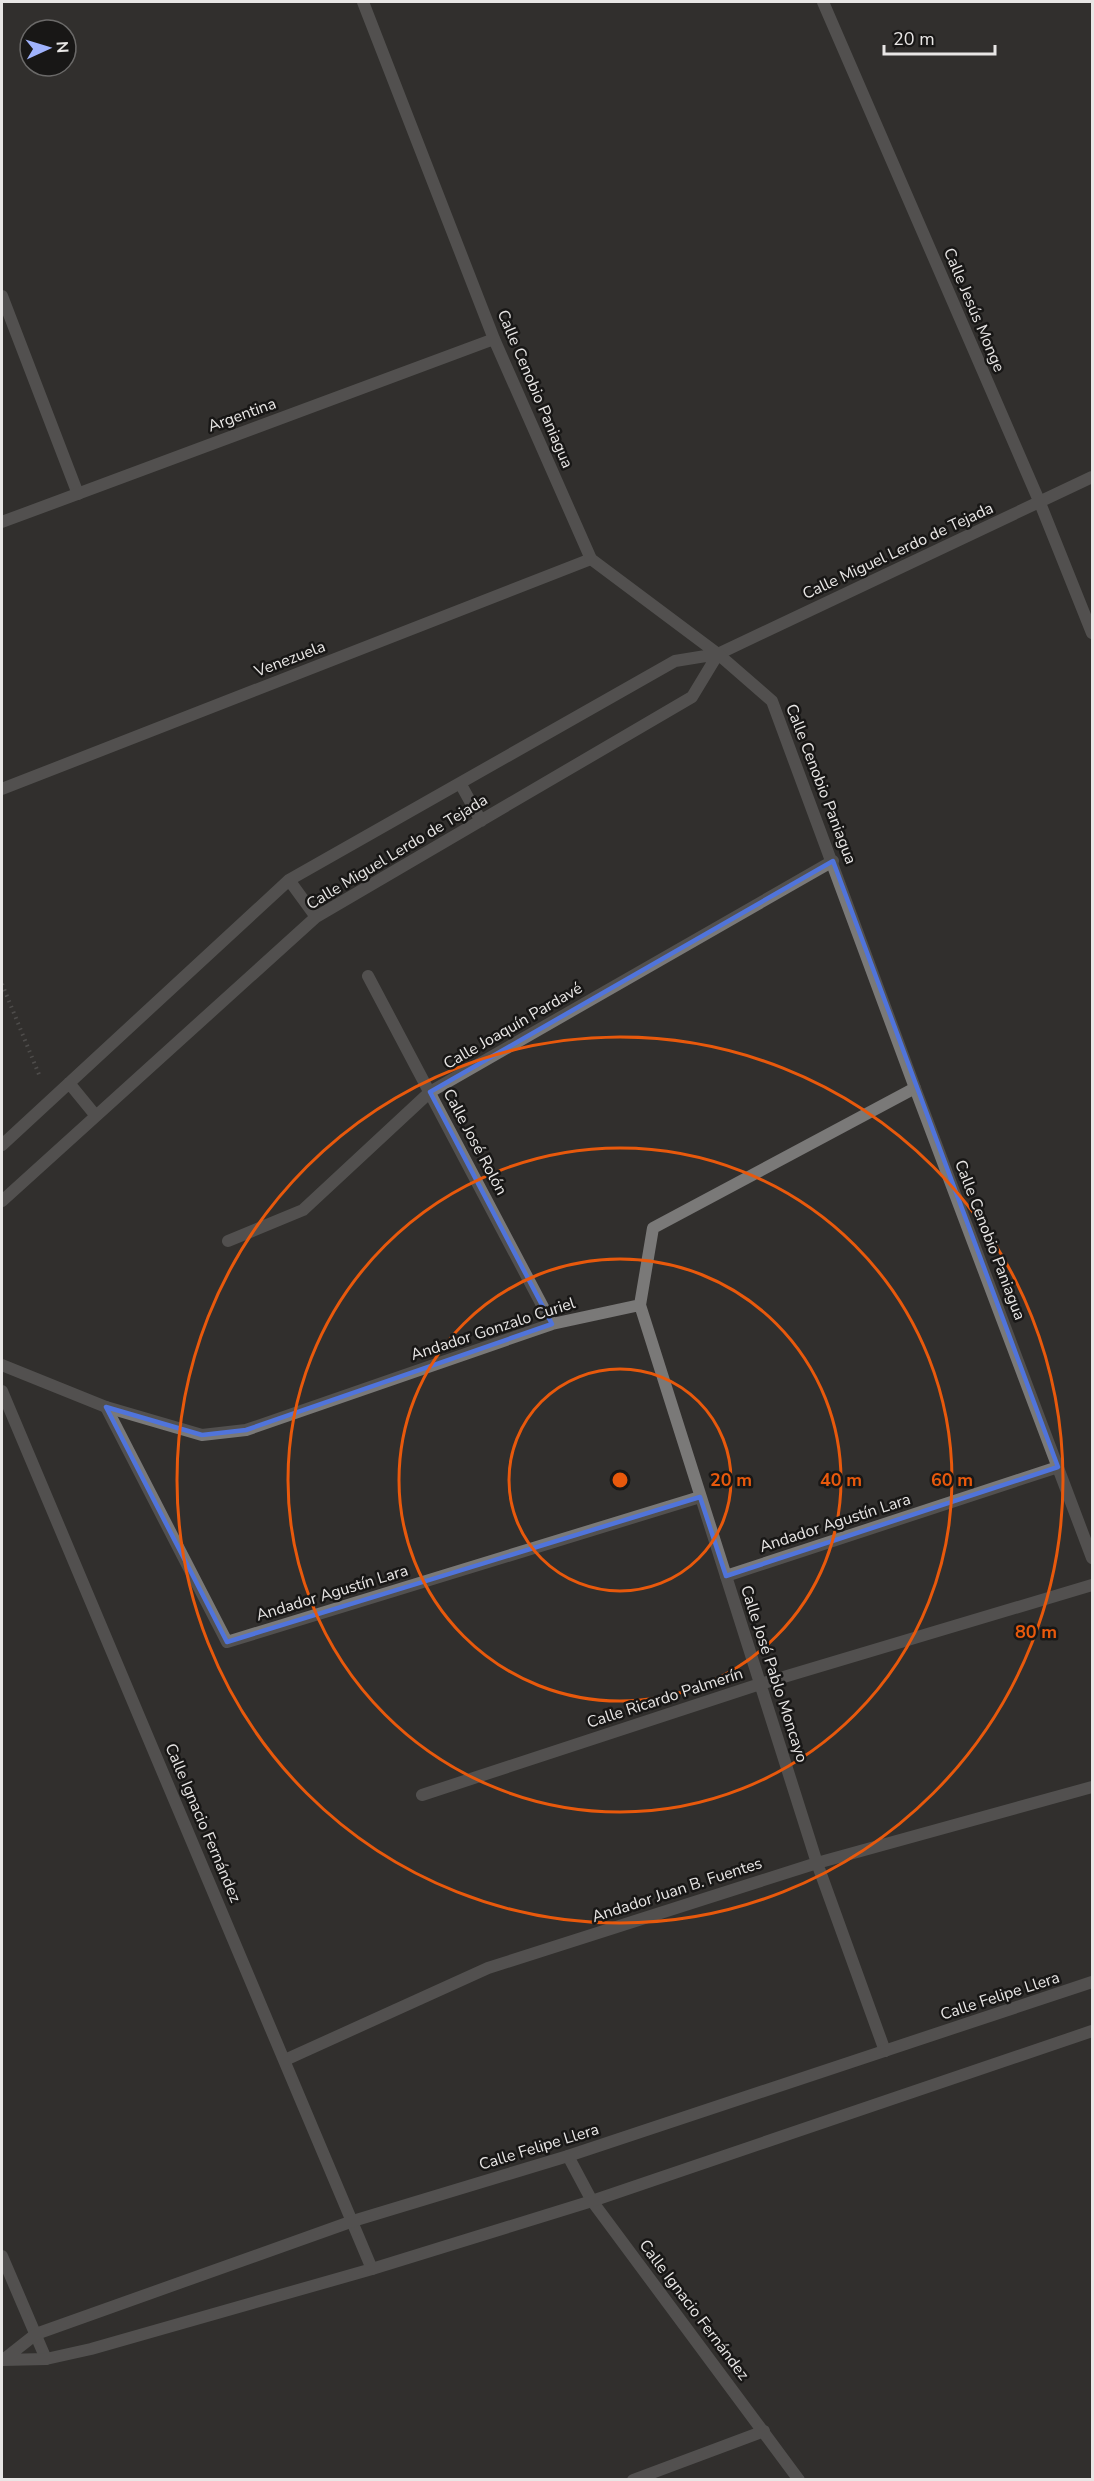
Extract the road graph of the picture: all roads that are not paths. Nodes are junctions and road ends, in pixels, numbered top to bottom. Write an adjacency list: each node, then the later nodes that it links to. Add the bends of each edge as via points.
1 (363, 2): 4 (street, Calle Cenobio Paniagua)
2 (823, 2): 7 (street, Calle Jesús Monge)
3 (2, 296): 6 (street)
4 (494, 339): 6 (street, Argentina); 9 (street, Calle Cenobio Paniagua)
5 (1092, 477): 7 (street, Calle Miguel Lerdo de Tejada)
6 (78, 494): 8 (street, Argentina)
7 (1040, 503): 10 (street, Calle Jesús Monge); 11 (street, Calle Miguel Lerdo de Tejada)
8 (2, 522)
9 (591, 559): 11 (street, Calle Cenobio Paniagua); 13 (street, Venezuela)
10 (1092, 633)
11 (718, 654): 12 (street, Calle Miguel Lerdo de Tejada, via 675,661); 14 (street, Calle Miguel Lerdo de Tejada, via 692,697); 15 (street, Calle Cenobio Paniagua, via 772,701)
12 (460, 783): 14 (street); 16 (street, Calle Miguel Lerdo de Tejada)
13 (2, 789)
14 (481, 821): 17 (street, Calle Miguel Lerdo de Tejada)
15 (833, 861): 20 (street, Calle Cenobio Paniagua); 21 (street, Calle Joaquín Pardavé)
16 (290, 880): 17 (street); 19 (street, Calle Miguel Lerdo de Tejada)
17 (316, 917): 22 (street, Calle Miguel Lerdo de Tejada)
18 (368, 976): 21 (street, Calle José Rolón)
19 (69, 1083): 22 (street); 23 (street, Calle Miguel Lerdo de Tejada)
20 (915, 1088): 26 (street, via 653,1228); 31 (street, Calle Cenobio Paniagua)
21 (430, 1092): 25 (street, Calle Joaquín Pardavé, via 303,1210); 27 (street, Calle José Rolón)
22 (96, 1116): 24 (street, Calle Miguel Lerdo de Tejada)
23 (2, 1145)
24 (2, 1201)
25 (228, 1241)
26 (640, 1305): 27 (street, Andador Gonzalo Curiel); 32 (street, Calle José Pablo Moncayo)
27 (552, 1324): 30 (street, Andador Gonzalo Curiel, via 246,1431 202,1435)
28 (2, 1365): 30 (street, Andador Gonzalo Curiel)
29 (2, 1391): 43 (street, Calle Ignacio Fernández)
30 (106, 1407): 32 (street, Andador Agustín Lara, via 227,1642)
31 (1058, 1467): 33 (street, Calle Cenobio Paniagua); 34 (street, Andador Agustín Lara)
32 (700, 1497): 34 (street, Calle José Pablo Moncayo)
33 (1092, 1558)
34 (726, 1576): 36 (street, Calle José Pablo Moncayo)
35 (1092, 1585): 36 (street, Calle Ricardo Palmerín)
36 (760, 1684): 38 (street, Calle Ricardo Palmerín); 39 (street, Calle José Pablo Moncayo)
37 (1092, 1787): 39 (street, Andador Juan B. Fuentes)
38 (422, 1795)
39 (817, 1863): 42 (street, Calle José Pablo Moncayo); 43 (street, Andador Juan B. Fuentes, via 488,1968)
40 (1092, 1982): 42 (street, Calle Felipe Llera)
41 (1092, 2031): 45 (street, Calle Felipe Llera)
42 (885, 2051): 44 (street, Calle Felipe Llera)
43 (285, 2060): 46 (street, Calle Ignacio Fernández)
44 (568, 2156): 45 (street, Calle Ignacio Fernández); 46 (street, Calle Felipe Llera)
45 (592, 2201): 48 (street, Calle Felipe Llera); 52 (street, Calle Ignacio Fernández)
46 (353, 2221): 48 (street, Calle Ignacio Fernández); 49 (street, Calle Felipe Llera)
47 (2, 2256): 49 (street)
48 (372, 2269): 51 (street, Calle Felipe Llera)
49 (36, 2334): 50 (street, Calle Felipe Llera); 51 (street)
50 (2, 2360): 51 (street, Calle Felipe Llera)
51 (46, 2360)
52 (764, 2432): 53 (street); 54 (street, Calle Ignacio Fernández)
53 (633, 2480)
54 (799, 2480)

